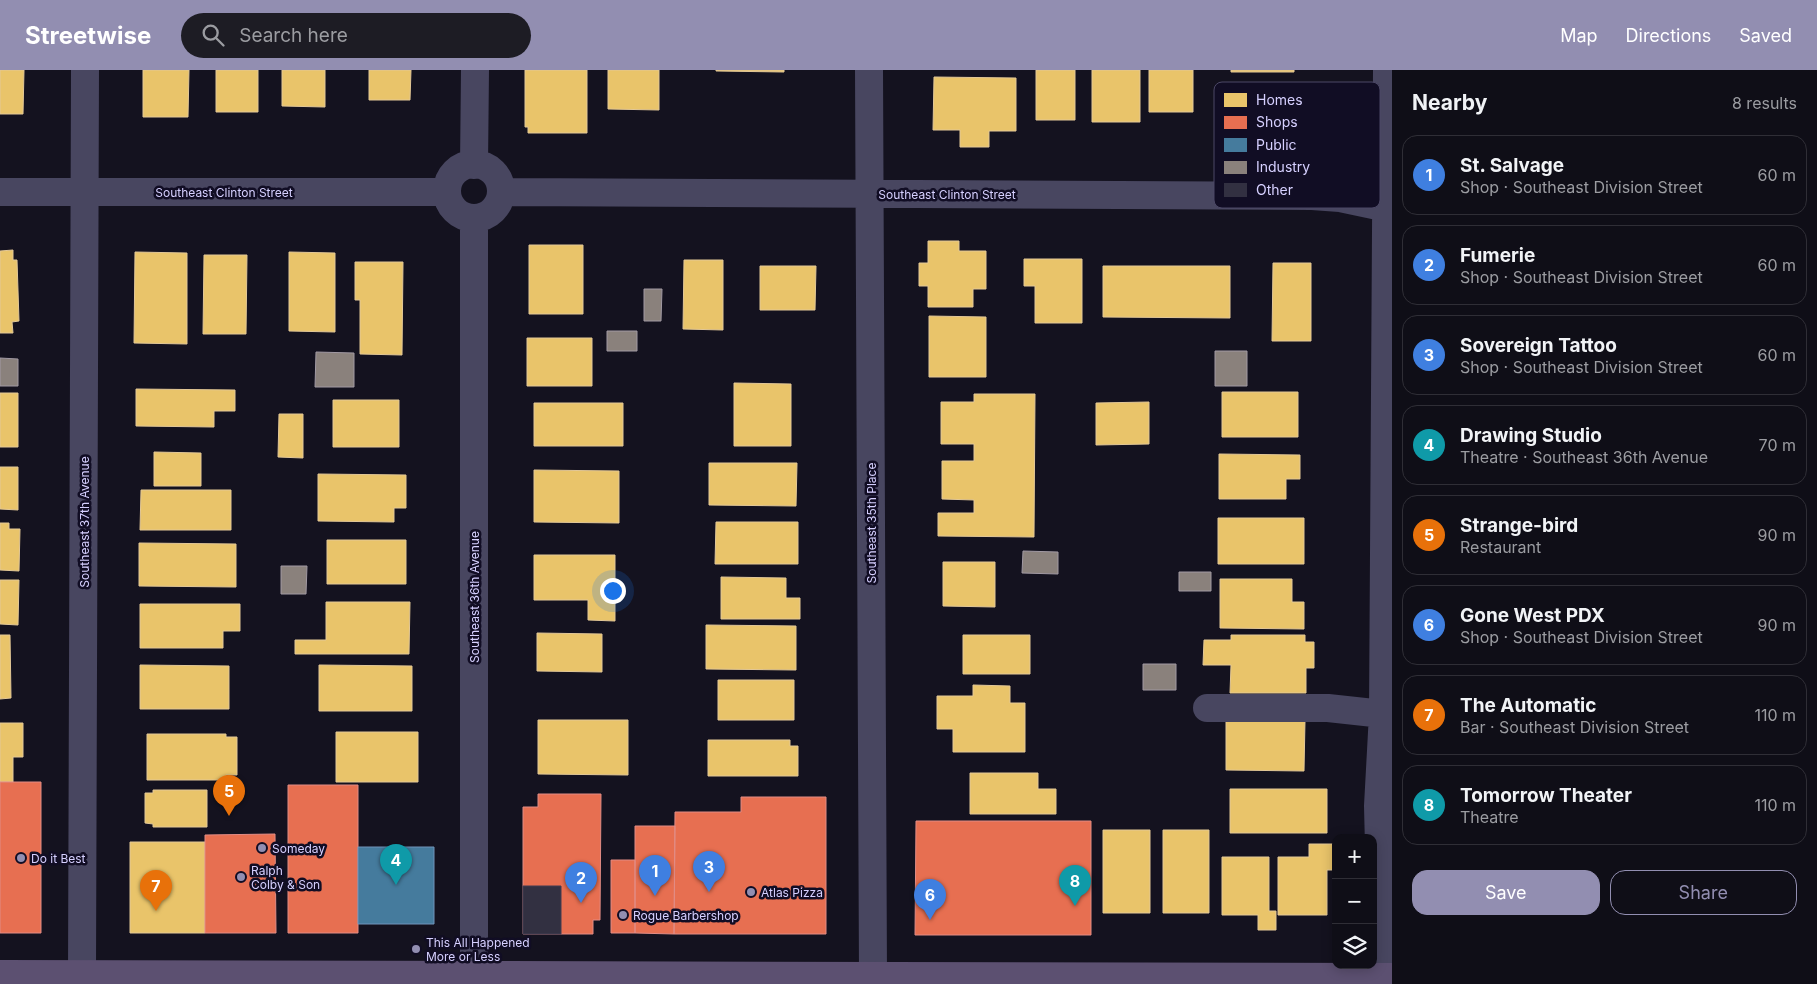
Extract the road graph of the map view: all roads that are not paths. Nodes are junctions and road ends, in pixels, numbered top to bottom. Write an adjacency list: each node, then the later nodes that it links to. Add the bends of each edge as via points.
1 (85, 70): 7 (street, Southeast 37th Avenue)
2 (474, 70): 5 (street)
3 (869, 70): 10 (street, Southeast 35th Place)
4 (1387, 70): 12 (street)
5 (474, 165): 8 (street, via 464,166 456,172); 9 (street, via 484,166 492,172 500,183)
6 (0, 192): 7 (street, Southeast Clinton Street)
7 (85, 192): 8 (street, Southeast Clinton Street); 18 (street, Southeast 37th Avenue)
8 (447, 192): 13 (street, via 448,200 456,211)
9 (501, 192): 10 (street, Southeast Clinton Street); 13 (street, via 500,200 492,211)
10 (869, 193): 11 (street, Southeast Clinton Street); 20 (street, Southeast 35th Place)
11 (1214, 195)
12 (1389, 208): 15 (street)
13 (474, 218): 19 (street, Southeast 36th Avenue)
14 (1207, 708): 15 (street, via 1328,708)
15 (1383, 714): 16 (street)
16 (1385, 807): 21 (street)
17 (0, 974): 18 (main road)
18 (82, 974): 22 (main road)
19 (474, 975): 20 (main road); 22 (main road)
20 (873, 976): 23 (main road)
21 (1386, 977): 23 (main road)
22 (270, 979)
23 (1001, 981)

